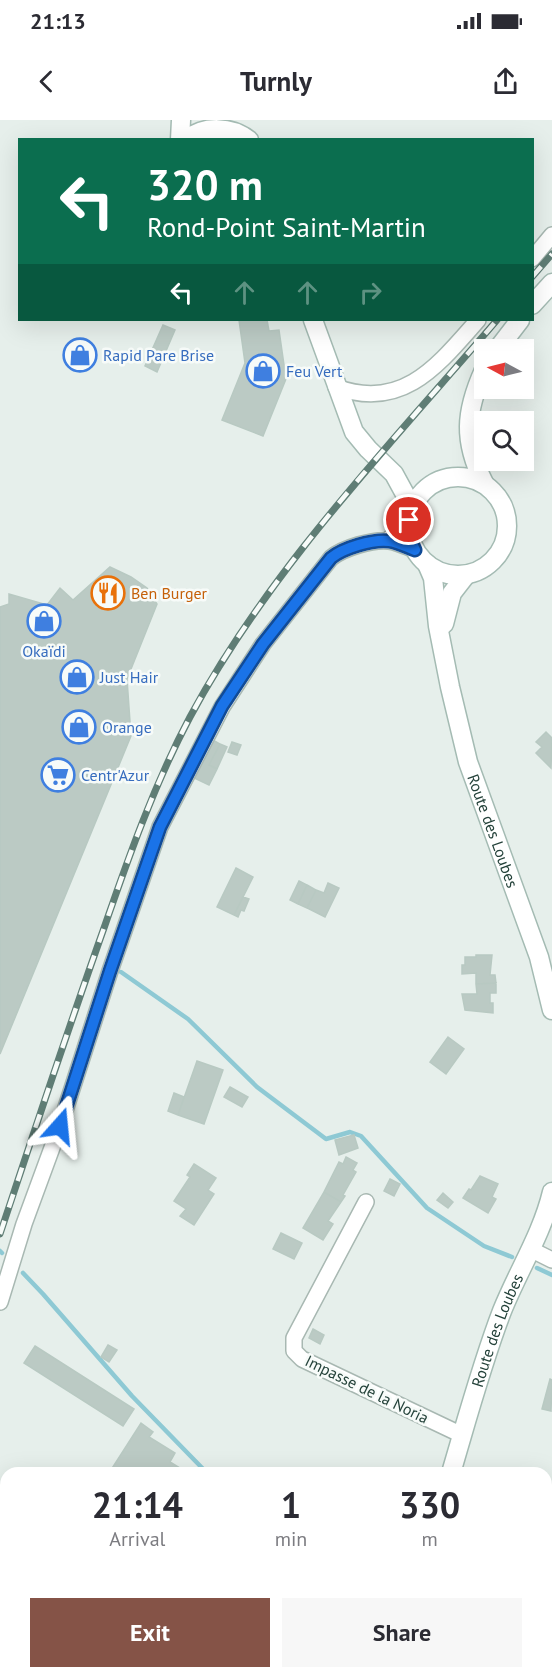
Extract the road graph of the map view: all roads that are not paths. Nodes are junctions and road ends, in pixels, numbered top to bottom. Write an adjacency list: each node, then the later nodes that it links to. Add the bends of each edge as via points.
1 (181, 120): 3 (main road)
2 (225, 125): 4 (main road); 5 (main road)
3 (180, 138)
4 (189, 138)
5 (246, 138)
6 (552, 235): 7 (street)
7 (534, 257)
8 (552, 283): 9 (main road)
9 (534, 303)
10 (313, 321): 14 (main road)
11 (477, 321): 14 (street, via 435,368 406,387 373,394)
12 (519, 321): 13 (main road)
13 (505, 339)
14 (336, 387): 17 (main road, via 354,432)
15 (474, 392): 16 (main road)
16 (468, 439): 18 (main road, via 454,466); 19 (main road)
17 (394, 474): 18 (main road, via 419,480); 20 (main road, via 406,496)
18 (440, 479): 19 (main road, via 464,476); 20 (main road, via 421,494)
19 (484, 483): 23 (main road, via 502,502 508,528 499,554 479,571)
20 (410, 516): 21 (street); 22 (main road, via 411,541)
21 (388, 540): 22 (street); 30 (street, via 351,547 331,558 263,644 201,745 160,827)
22 (421, 557): 23 (main road, via 442,573); 24 (main road, Route des Loubes, via 435,590)
23 (466, 575): 24 (main road, Route des Loubes, via 446,608)
24 (443, 649): 25 (main road, Route des Loubes, via 468,762 539,957)
25 (552, 1010)
26 (552, 1192): 28 (main road, Route des Loubes)
27 (366, 1202): 31 (street, Impasse de la Noria, via 294,1338 294,1351 303,1359)
28 (530, 1249): 29 (street); 31 (main road, Route des Loubes, via 491,1339)
29 (552, 1260)
30 (0, 1302)
31 (462, 1435): 32 (main road, Route des Loubes)
32 (453, 1467)

